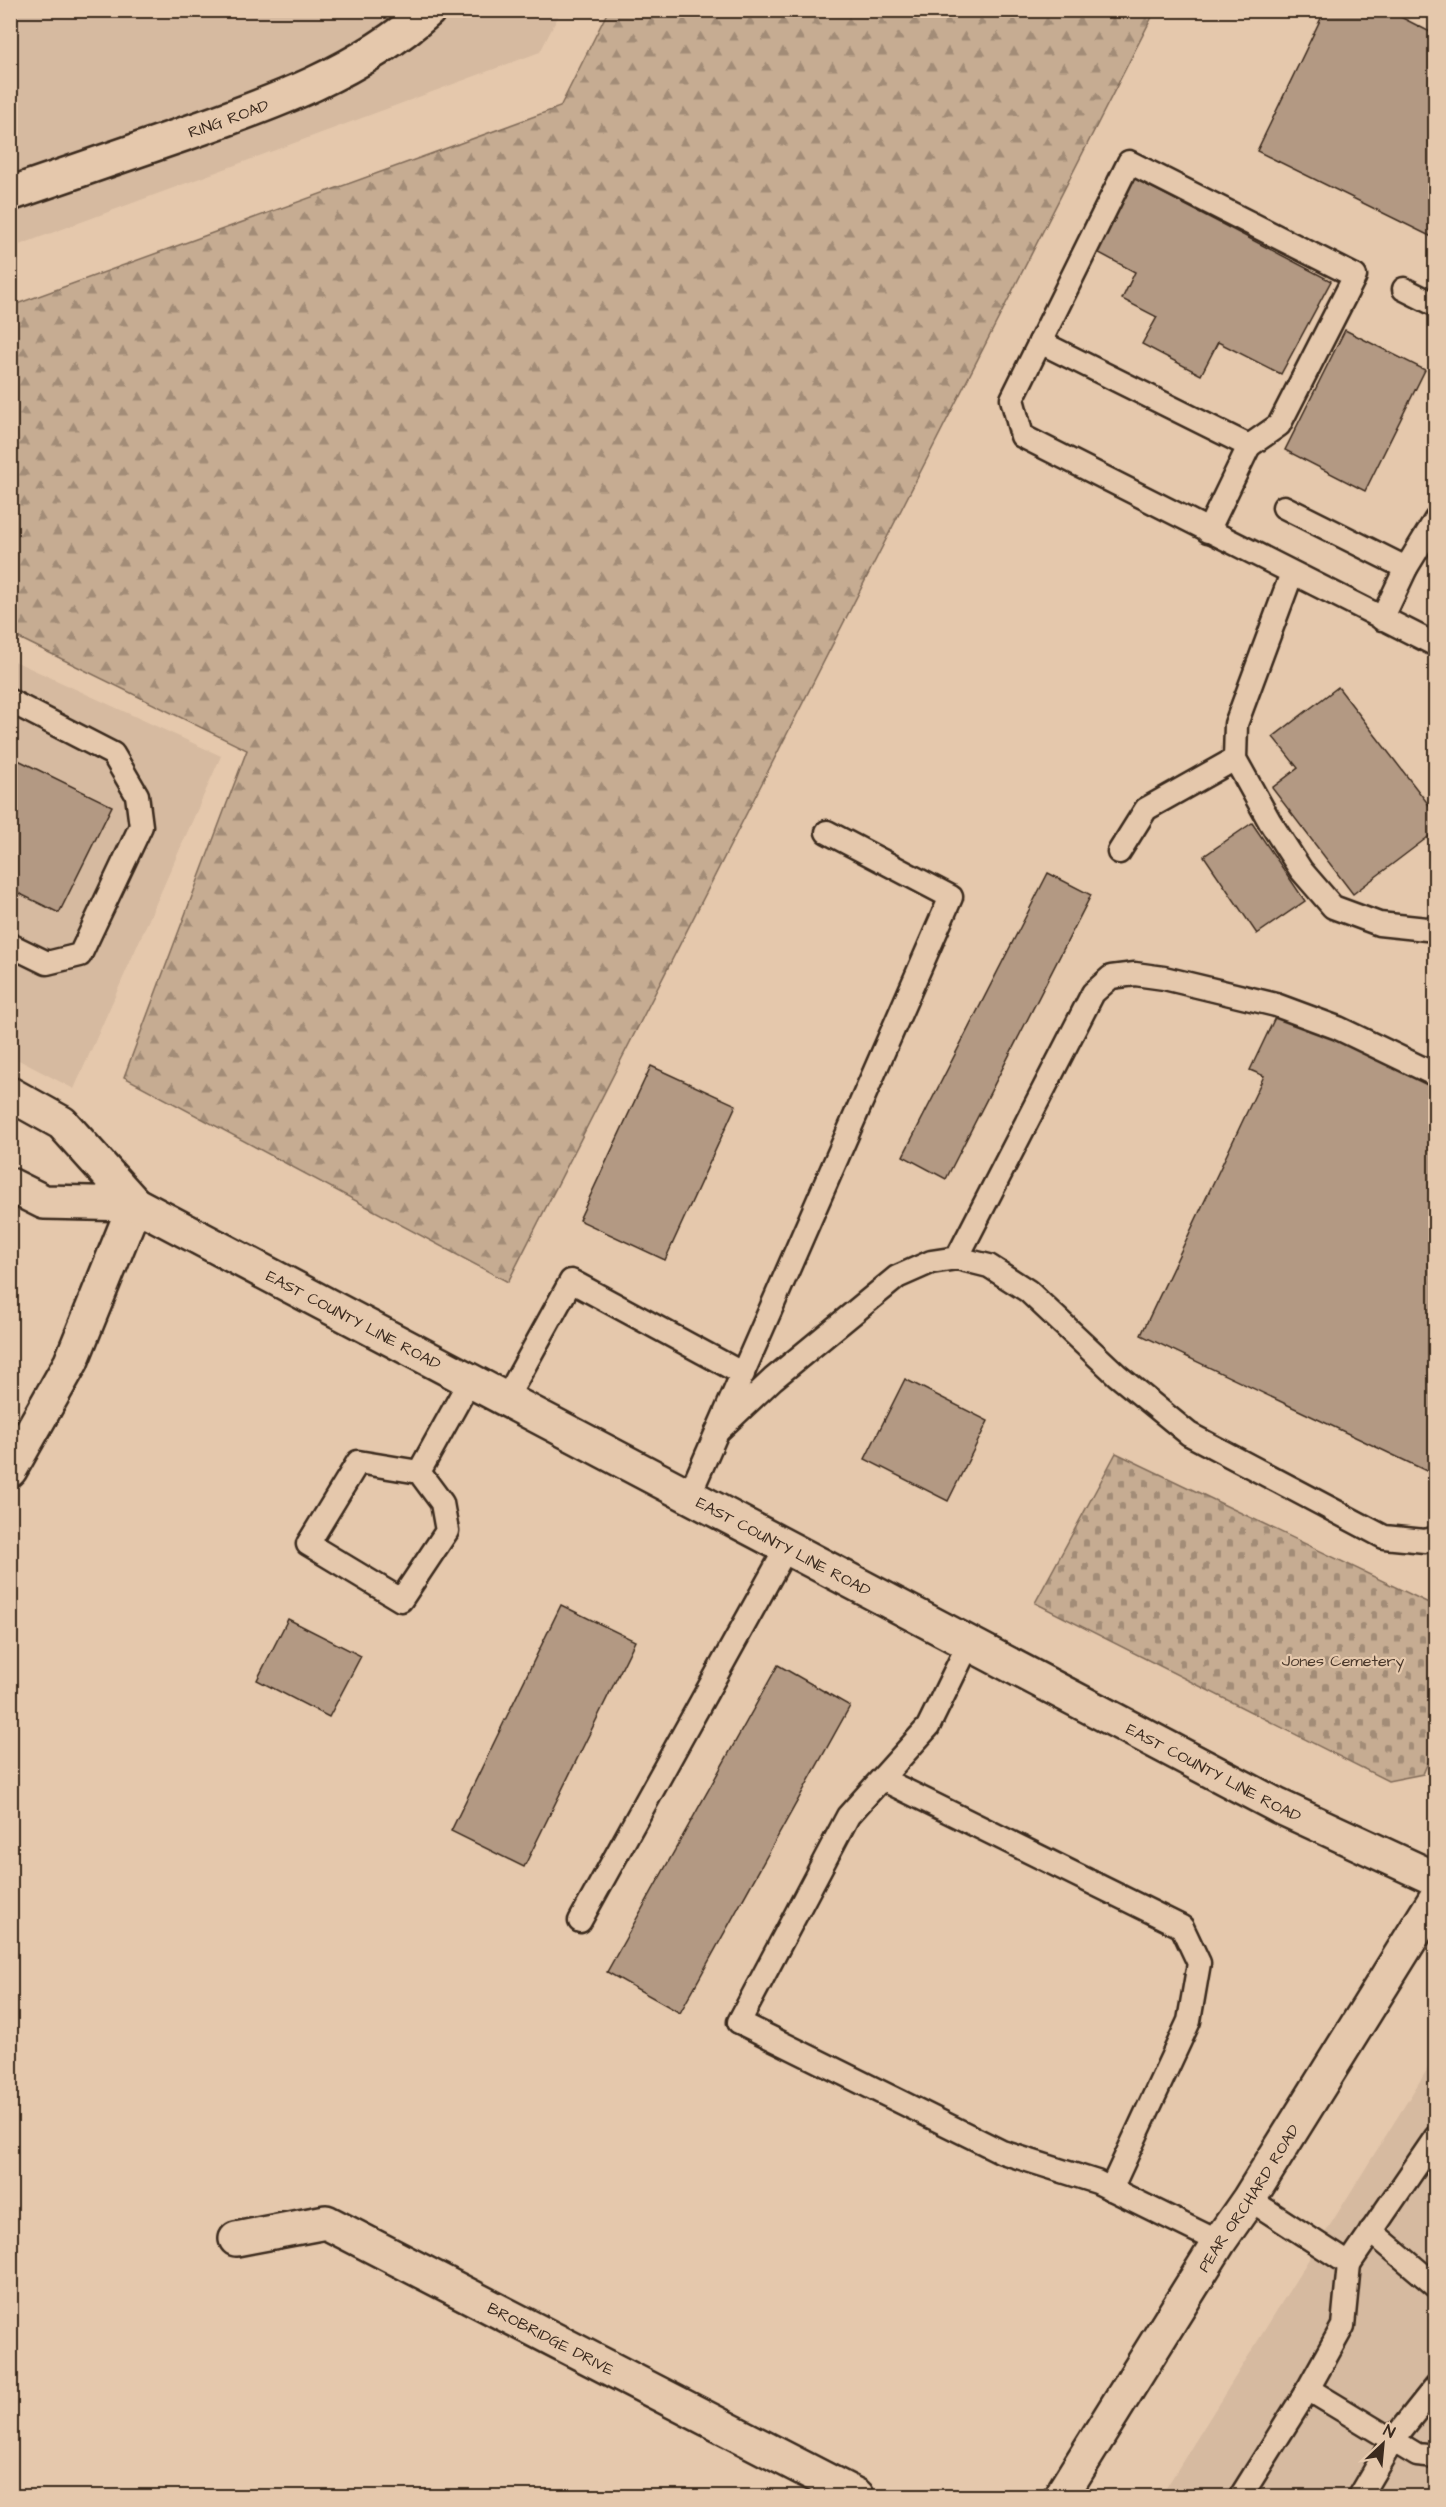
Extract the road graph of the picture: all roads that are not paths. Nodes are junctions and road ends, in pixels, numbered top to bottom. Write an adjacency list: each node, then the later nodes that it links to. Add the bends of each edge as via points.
1 (429, 10): 2 (street, RING ROAD, via 384,45 316,84)
2 (10, 194)
3 (1404, 289): 4 (lane)
4 (1436, 305)
5 (1040, 342): 6 (lane); 6 (lane, via 1129,162 1355,276 1279,425); 9 (lane, via 1012,399 1022,436)
6 (1249, 446): 9 (lane)
7 (1284, 507): 10 (lane)
8 (1436, 519): 10 (lane)
9 (1208, 531): 11 (lane)
10 (1406, 568): 12 (lane)
11 (1292, 573): 12 (lane); 15 (lane, via 1236,724)
12 (1382, 619): 13 (lane)
13 (1436, 645)
14 (10, 701): 19 (lane, via 113,754 137,795 141,826 80,955 47,963)
15 (1234, 759): 17 (lane, via 1146,809); 18 (lane, via 1295,860 1333,907 1380,924)
16 (827, 832): 25 (lane, via 951,897)
17 (1119, 852)
18 (1436, 930)
19 (10, 945)
20 (1436, 1075): 24 (lane, via 1338,1028 1276,1005 1154,977 1111,977 1093,993)
21 (10, 1094): 23 (street, EAST COUNTY LINE ROAD, via 62,1123)
22 (10, 1185): 23 (street, EAST COUNTY LINE ROAD, via 44,1202)
23 (135, 1204): 26 (street, EAST COUNTY LINE ROAD); 29 (street, via 71,1362)
24 (957, 1258): 28 (lane, via 931,1262 897,1277 773,1379); 32 (lane, via 989,1266 1028,1292 1117,1375 1189,1434 1384,1538)
25 (742, 1374): 27 (lane, via 571,1281); 28 (lane)
26 (470, 1380): 27 (street, EAST COUNTY LINE ROAD); 30 (lane)
27 (506, 1399): 31 (street, EAST COUNTY LINE ROAD)
28 (717, 1432): 31 (lane)
29 (10, 1470)
30 (419, 1472): 30 (lane, via 358,1462 308,1545 401,1600 447,1531 442,1503)
31 (689, 1496): 33 (street, EAST COUNTY LINE ROAD)
32 (1436, 1538)
33 (787, 1547): 34 (street, EAST COUNTY LINE ROAD); 38 (lane)
34 (969, 1643): 35 (lane, via 928,1727); 36 (street, EAST COUNTY LINE ROAD, via 1278,1806)
35 (882, 1779): 40 (lane, via 1182,1927 1199,1963 1189,2021); 40 (lane, via 848,1816 739,2022 1002,2152)
36 (1436, 1879)
37 (1436, 1898): 41 (street, PEAR ORCHARD ROAD)
38 (580, 1921)
39 (1436, 2137): 42 (lane)
40 (1111, 2189): 44 (lane)
41 (1249, 2199): 44 (street, PEAR ORCHARD ROAD); 45 (lane)
42 (1371, 2231): 45 (lane); 46 (lane)
43 (236, 2239): 51 (street, BROBRIDGE DRIVE, via 326,2222)
44 (1219, 2242): 52 (street, PEAR ORCHARD ROAD)
45 (1349, 2264): 48 (lane, via 1342,2326)
46 (1436, 2286)
47 (1436, 2386): 49 (lane)
48 (1308, 2389): 49 (lane); 53 (lane)
49 (1393, 2440): 50 (lane, via 1417,2455); 54 (lane)
50 (1436, 2457)
51 (857, 2496)
52 (1061, 2496)
53 (1241, 2496)
54 (1360, 2496)

